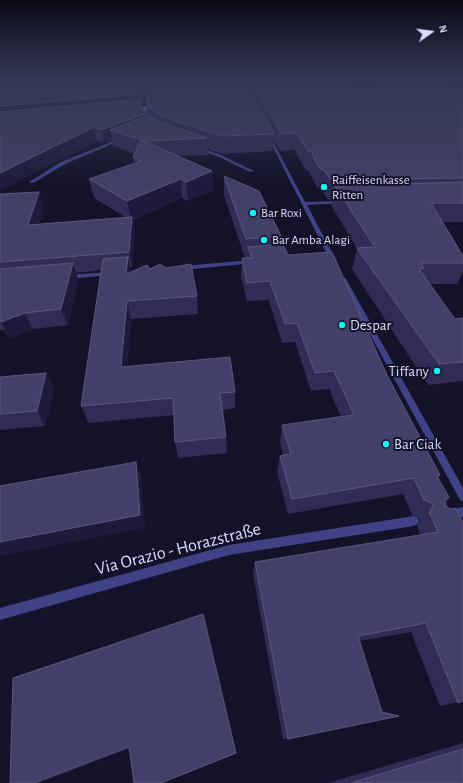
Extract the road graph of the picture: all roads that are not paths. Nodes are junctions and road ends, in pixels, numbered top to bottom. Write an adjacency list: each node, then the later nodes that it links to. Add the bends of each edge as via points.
1 (145, 116): 2 (street)
2 (151, 127)
3 (265, 130): 9 (street)
4 (129, 136): 7 (street, via 63,163)
5 (191, 146): 6 (street)
6 (252, 171)
7 (31, 182)
8 (347, 201): 9 (street)
9 (304, 204): 14 (street, via 327,256)
10 (256, 262): 11 (street)
11 (178, 268)
12 (116, 273): 13 (street)
13 (62, 277)
14 (463, 498)
15 (463, 512): 16 (street)
16 (438, 516)
17 (414, 520): 18 (street, Via Orazio - Horazstraße, via 228,550)
18 (0, 614)

